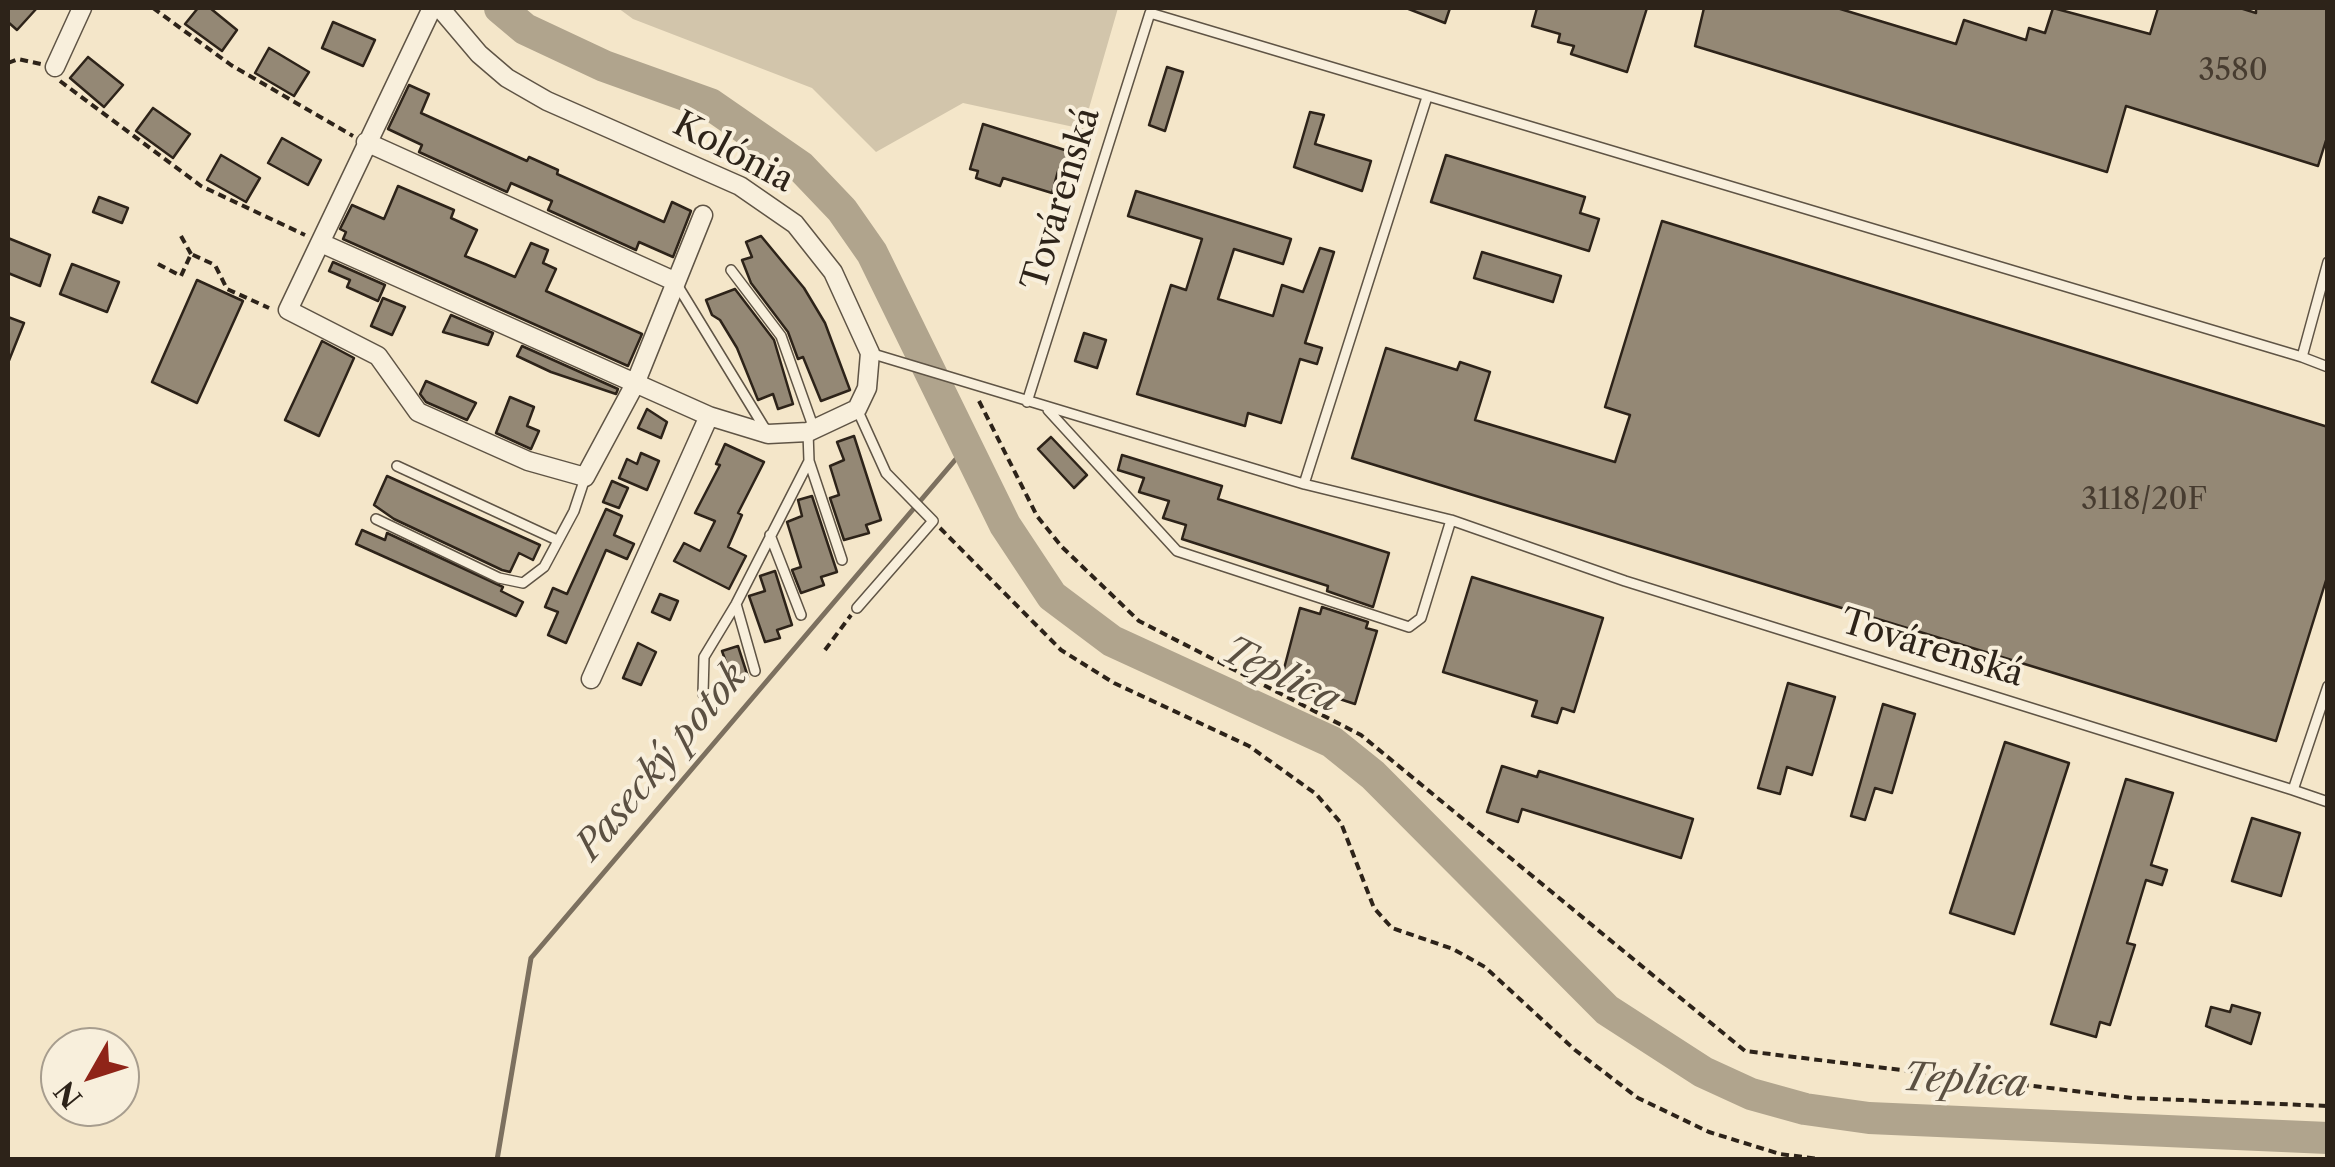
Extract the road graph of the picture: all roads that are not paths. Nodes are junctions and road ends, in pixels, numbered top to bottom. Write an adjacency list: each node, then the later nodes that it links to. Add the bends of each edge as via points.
1 (82, 8): 5 (street)
2 (432, 8): 7 (street)
3 (440, 8): 13 (street, Kolónia, via 508,78 740,186 781,212 833,272)
4 (1150, 10): 6 (lane, Továrenská); 17 (lane, Továrenská)
5 (54, 71)
6 (1427, 97): 14 (lane, Továrenská); 26 (lane)
7 (366, 142): 9 (street); 12 (street)
8 (703, 215): 12 (street, Kolónia)
9 (321, 242): 16 (street); 25 (street, via 276,307 378,356 418,412 528,461)
10 (2328, 262): 14 (lane)
11 (731, 270): 21 (lane, via 781,336)
12 (674, 280): 16 (street, Kolónia); 22 (lane)
13 (870, 353): 17 (lane, Továrenská); 19 (street)
14 (2302, 357): 15 (lane, Továrenská)
15 (2328, 366)
16 (635, 384): 20 (street); 25 (street, Kolónia)
17 (1027, 402): 18 (lane, Továrenská)
18 (1046, 408): 26 (lane, Továrenská); 28 (lane, Továrenská, via 1177,550 1410,627 1421,618)
19 (857, 409): 21 (street); 33 (lane, via 886,473 932,521)
20 (709, 416): 22 (street); 36 (street)
21 (811, 431): 22 (street); 23 (lane)
22 (768, 434)
23 (809, 461): 29 (lane); 31 (lane)
24 (397, 466): 30 (lane)
25 (585, 476): 30 (lane)
26 (1304, 484): 28 (lane, Továrenská)
27 (376, 520): 30 (lane, via 523,583 544,567)
28 (1451, 520): 39 (lane, Továrenská, via 1625,582)
29 (770, 535): 32 (lane); 34 (lane)
30 (557, 540)
31 (842, 560)
32 (736, 604): 35 (lane); 38 (lane, via 704,657)
33 (857, 608)
34 (801, 615)
35 (754, 671)
36 (591, 679)
37 (2328, 686): 39 (lane)
38 (703, 694)
39 (2292, 790): 40 (lane, Továrenská)
40 (2328, 802)

